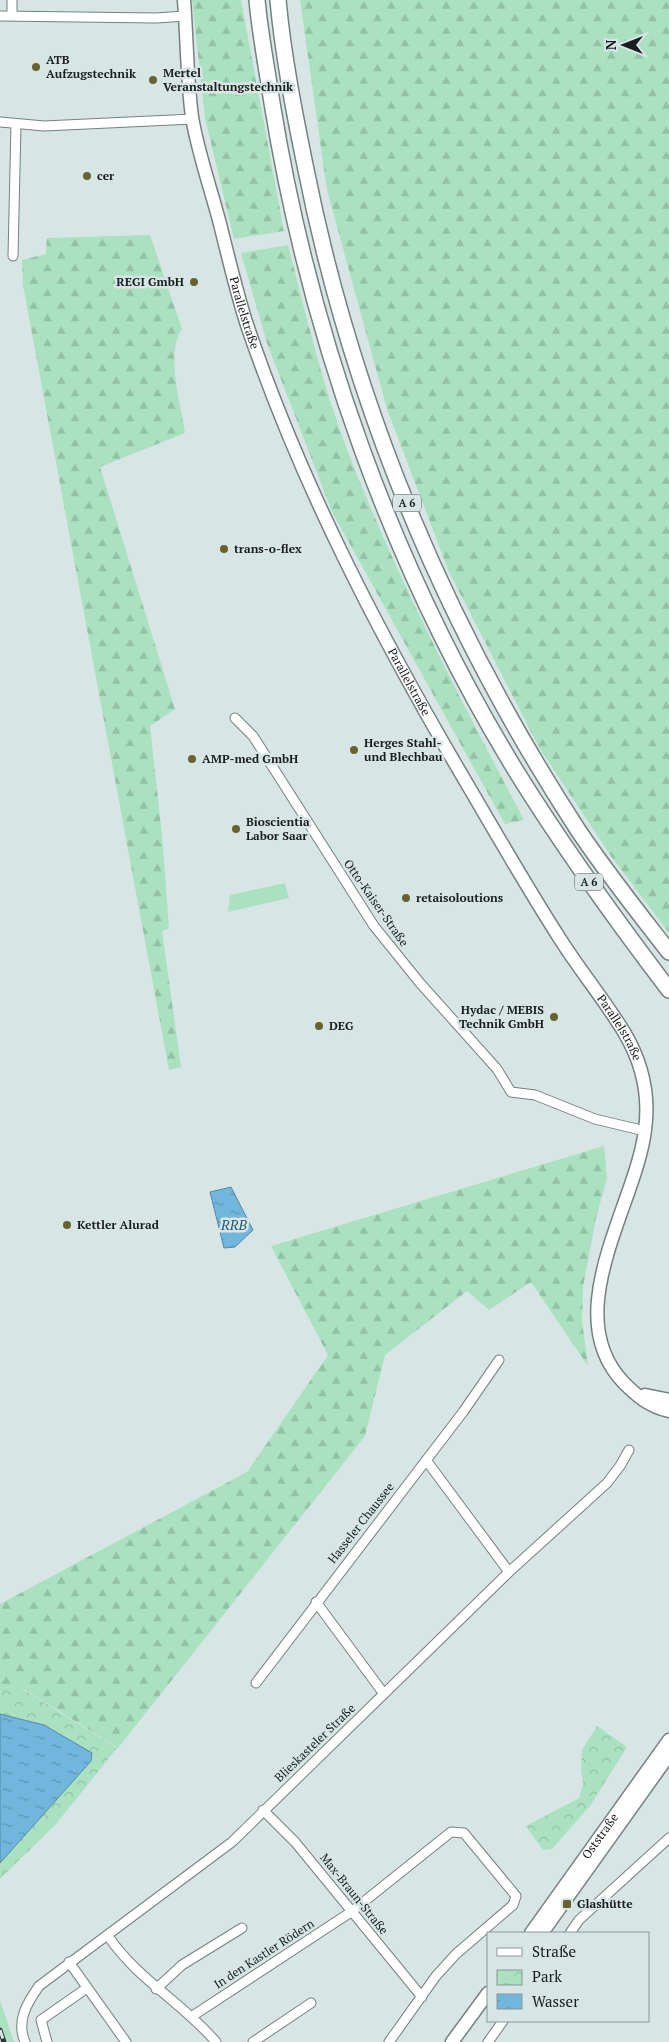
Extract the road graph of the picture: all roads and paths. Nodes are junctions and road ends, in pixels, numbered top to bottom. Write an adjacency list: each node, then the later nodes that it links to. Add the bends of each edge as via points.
1 (12, 0): 6 (street)
2 (184, 0): 7 (street, Parallelstraße)
3 (257, 0): 14 (highway, A 6, via 280,149 316,304 341,390 389,520 442,635 515,769 604,904)
4 (278, 0): 13 (highway, A 6, via 296,125 336,301 362,385 409,510 464,632 533,757 580,831)
5 (0, 16): 6 (street)
6 (12, 16): 7 (street)
7 (186, 16): 8 (street, Parallelstraße)
8 (193, 119): 10 (street, via 44,126); 15 (street, Parallelstraße, via 246,320 290,438 324,515 438,735 562,942 633,1047 640,1063 647,1101)
9 (0, 122): 10 (street)
10 (16, 124): 11 (street)
11 (13, 256)
12 (235, 718): 15 (street, Otto-Kaiser-Straße, via 253,736 374,926 497,1069 511,1092 535,1095 596,1119)
13 (669, 952)
14 (669, 990)
15 (645, 1131): 17 (street, Parallelstraße, via 636,1170 607,1252 598,1304 602,1344 609,1362)
16 (499, 1360): 21 (street, Hasseler Chaussee)
17 (627, 1386): 18 (street, Parallelstraße, via 645,1395); 19 (street, Parallelstraße, via 648,1405)
18 (669, 1400)
19 (669, 1411)
20 (629, 1450): 22 (street, Blieskasteler Straße, via 607,1483)
21 (426, 1460): 22 (street); 23 (street, Hasseler Chaussee)
22 (509, 1572): 25 (street, Blieskasteler Straße)
23 (316, 1602): 24 (street, Hasseler Chaussee); 25 (street)
24 (256, 1683)
25 (384, 1694): 28 (street, Blieskasteler Straße)
26 (669, 1740): 32 (street, Oststraße)
27 (669, 1755): 33 (street, Oststraße)
28 (263, 1810): 30 (street, Max-Braun-Straße, via 295,1842); 35 (street, Blieskasteler Straße, via 232,1842)
29 (669, 1838): 34 (street, via 579,1920)
30 (351, 1912): 39 (street, Max-Braun-Straße); 39 (street, In den Kastler Rödern, via 452,1832 464,1833 486,1858 516,1896 514,1905 456,1954); 42 (street, In den Kastler Rödern)
31 (242, 1928): 38 (street, via 182,1965)
32 (532, 1932)
33 (543, 1932)
34 (571, 1932)
35 (108, 1936): 36 (street, Blieskasteler Straße); 38 (street, via 120,1953)
36 (69, 1962): 37 (street); 44 (street, Blieskasteler Straße, via 39,1986 26,2005 21,2022)
37 (87, 1988): 45 (street, via 42,2020); 46 (street)
38 (156, 1989): 42 (street)
39 (422, 1997): 49 (street)
40 (486, 2002): 50 (street); 51 (street)
41 (311, 2003): 48 (street)
42 (191, 2017): 47 (street)
43 (503, 2022): 52 (street)
44 (25, 2042)
45 (47, 2042)
46 (126, 2042)
47 (216, 2042)
48 (253, 2042)
49 (389, 2042)
50 (452, 2042)
51 (463, 2042)
52 (488, 2042)

